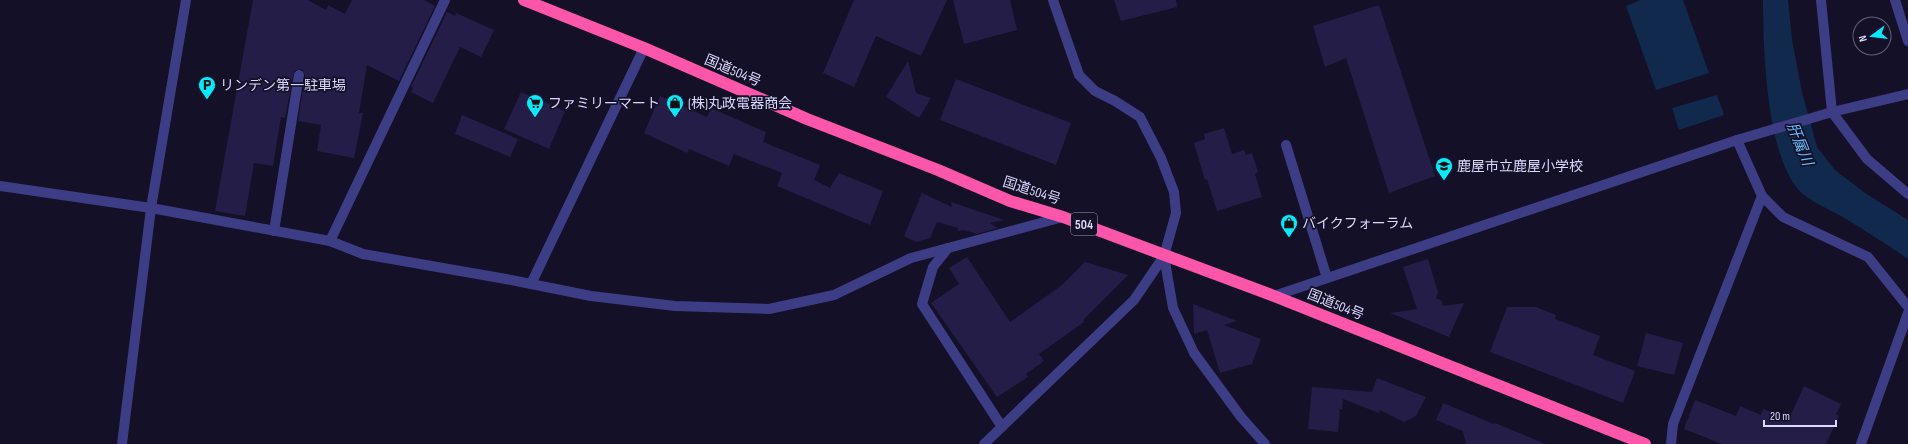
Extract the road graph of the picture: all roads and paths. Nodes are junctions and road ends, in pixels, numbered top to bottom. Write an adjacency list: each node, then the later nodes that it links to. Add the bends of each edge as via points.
1 (186, 0): 17 (street)
2 (445, 0): 20 (street)
3 (524, 0): 8 (highway, 国道504号 / 504)
4 (1053, 0): 22 (street, via 1079,75 1095,91 1140,117 1161,158 1174,192 1176,213)
5 (1821, 0): 11 (street)
6 (1895, 0): 7 (street)
7 (1908, 41)
8 (644, 48): 18 (highway, 国道504号 / 504, via 807,119 1010,201); 24 (street)
9 (299, 76): 19 (street)
10 (1908, 94): 11 (street)
11 (1832, 112): 12 (street); 15 (street, via 1867,159)
12 (1737, 140): 16 (street); 23 (street)
13 (1286, 145): 23 (street)
14 (0, 186): 17 (street)
15 (1908, 194)
16 (1762, 196): 26 (street, via 1783,217 1868,257); 33 (street, via 1673,424)
17 (151, 208): 19 (street); 29 (street)
18 (1063, 217): 21 (street); 22 (highway, 国道504号 / 504)
19 (274, 231): 20 (street)
20 (330, 241): 24 (street, via 363,254)
21 (948, 248): 24 (street, via 911,258 834,295 769,309 675,306 591,296); 28 (street, via 933,267 922,304)
22 (1164, 256): 25 (highway, 国道504号 / 504); 28 (street, via 1134,300); 31 (street, via 1173,308 1194,353 1241,417)
23 (1327, 278): 25 (street)
24 (531, 284)
25 (1274, 296): 32 (highway, 国道504号 / 504)
26 (1908, 307)
27 (1908, 313): 34 (street)
28 (1002, 426): 30 (street)
29 (122, 444)
30 (984, 444)
31 (1265, 444)
32 (1645, 444)
33 (1671, 444)
34 (1861, 444)

